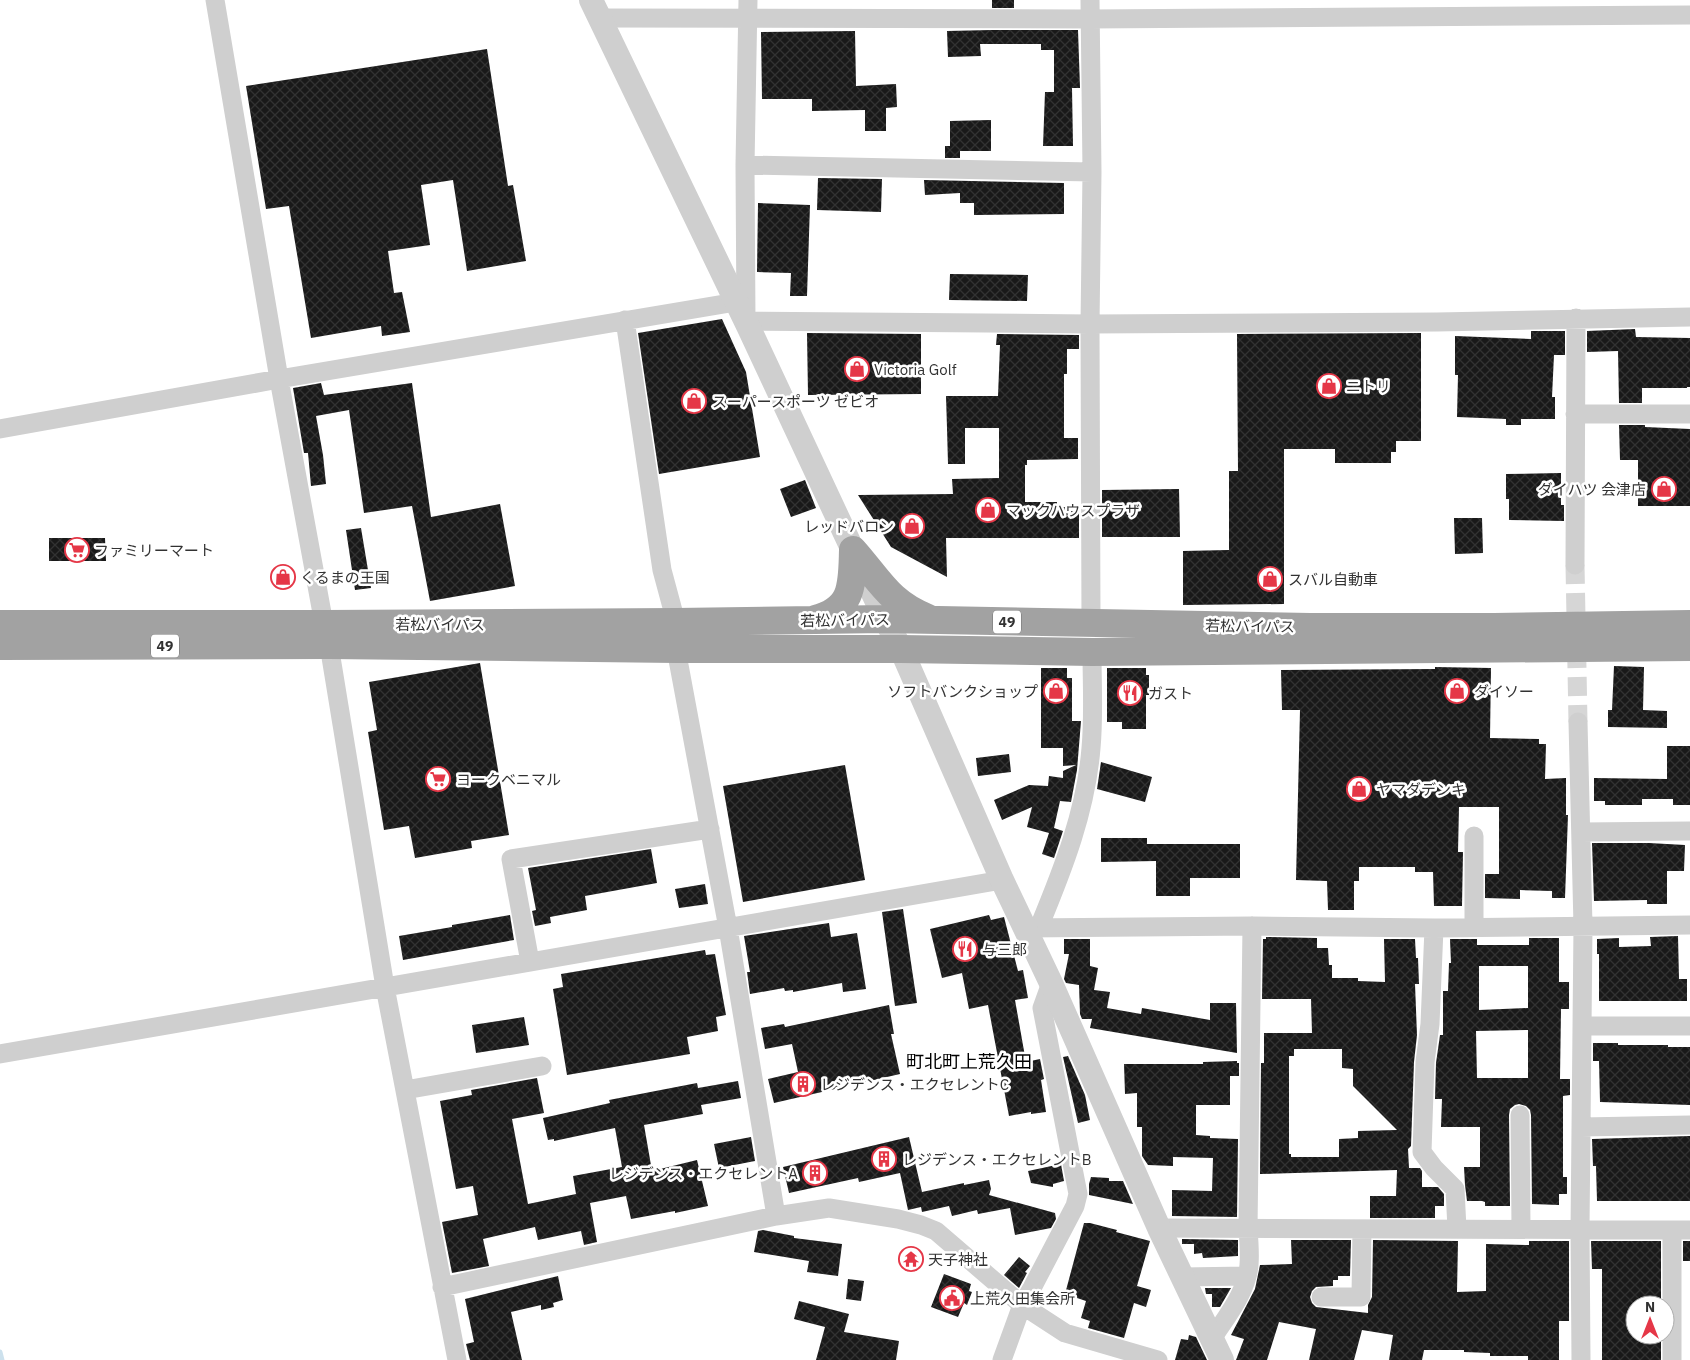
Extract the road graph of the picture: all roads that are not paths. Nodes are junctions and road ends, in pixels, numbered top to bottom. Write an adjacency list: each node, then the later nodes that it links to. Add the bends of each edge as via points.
1 (215, 0): 14 (street)
2 (1090, 0): 6 (street)
3 (595, 9): 4 (street); 9 (street)
4 (748, 9): 6 (street); 7 (street)
5 (1690, 15): 6 (street)
6 (1089, 19): 8 (street)
7 (745, 165): 8 (street); 9 (street)
8 (1092, 172): 13 (street)
9 (741, 311): 12 (street); 13 (street); 18 (street)
10 (1690, 317): 11 (street)
11 (1576, 318): 13 (street); 15 (street)
12 (625, 320): 14 (street); 23 (street, via 662,570)
13 (1090, 324): 25 (street)
14 (279, 379): 17 (street); 27 (street)
15 (1576, 414): 16 (street); 19 (street)
16 (1690, 414)
17 (0, 428)
18 (853, 550): 20 (street); 21 (highway, via 848,597 831,614); 22 (highway, via 895,600)
19 (1575, 565)
20 (885, 619): 21 (highway, 若松バイパス / 49); 22 (highway, 若松バイパス / 49); 30 (street)
21 (811, 620): 23 (highway, 若松バイパス / 49)
22 (935, 620): 25 (highway, 若松バイパス / 49)
23 (676, 622): 27 (highway, 若松バイパス / 49)
24 (0, 624): 27 (highway, 若松バイパス / 49)
25 (1091, 624): 26 (highway, 若松バイパス / 49, via 1494,627)
26 (1690, 624)
27 (327, 635): 28 (highway, 若松バイパス / 49); 31 (highway, 若松バイパス / 49); 48 (street)
28 (0, 646)
29 (1690, 647): 32 (highway, 若松バイパス / 49)
30 (901, 649): 31 (highway, 若松バイパス / 49); 32 (highway, 若松バイパス / 49); 38 (street)
31 (676, 650): 34 (street)
32 (1092, 652): 44 (street, via 1091,748 1081,812 1064,866)
33 (1578, 722): 36 (street)
34 (710, 829): 43 (street); 46 (street, via 511,858)
35 (1690, 831): 36 (street)
36 (1581, 832): 41 (street)
37 (1474, 836): 42 (street)
38 (1002, 880): 43 (street); 44 (street)
39 (1690, 925): 41 (street)
40 (1252, 926): 44 (street); 45 (street); 60 (street)
41 (1583, 926): 42 (street); 49 (street)
42 (1474, 927): 45 (street)
43 (728, 928): 46 (street); 57 (street)
44 (1032, 928): 47 (street)
45 (1434, 928): 62 (street, via 1430,1024 1424,1062 1422,1152 1455,1189)
46 (530, 962): 48 (street)
47 (1051, 983): 58 (street); 69 (street, via 1042,1008 1078,1194 1075,1206)
48 (385, 987): 51 (street); 53 (street)
49 (1582, 1026): 50 (street); 56 (street)
50 (1690, 1026)
51 (0, 1054)
52 (542, 1066): 53 (street)
53 (404, 1090): 67 (street)
54 (1520, 1115): 59 (street)
55 (1690, 1125): 56 (street)
56 (1581, 1127): 63 (street)
57 (776, 1216): 67 (street); 69 (street, via 829,1208 921,1225 936,1231)
58 (1159, 1228): 60 (street); 66 (street)
59 (1521, 1228): 62 (street); 63 (street)
60 (1248, 1229): 61 (street); 65 (street)
61 (1362, 1229): 62 (street); 68 (street, via 1361,1297)
62 (1457, 1229)
63 (1580, 1230): 64 (street); 75 (street)
64 (1681, 1230): 76 (street)
65 (1247, 1276): 66 (street); 70 (street, via 1238,1299)
66 (1182, 1277): 70 (street)
67 (442, 1287): 71 (street)
68 (1321, 1297)
69 (1022, 1305): 72 (street); 73 (street, via 1065,1333)
70 (1212, 1339): 74 (street)
71 (457, 1360)
72 (1002, 1360)
73 (1158, 1360)
74 (1222, 1360)
75 (1581, 1360)
76 (1672, 1360)

